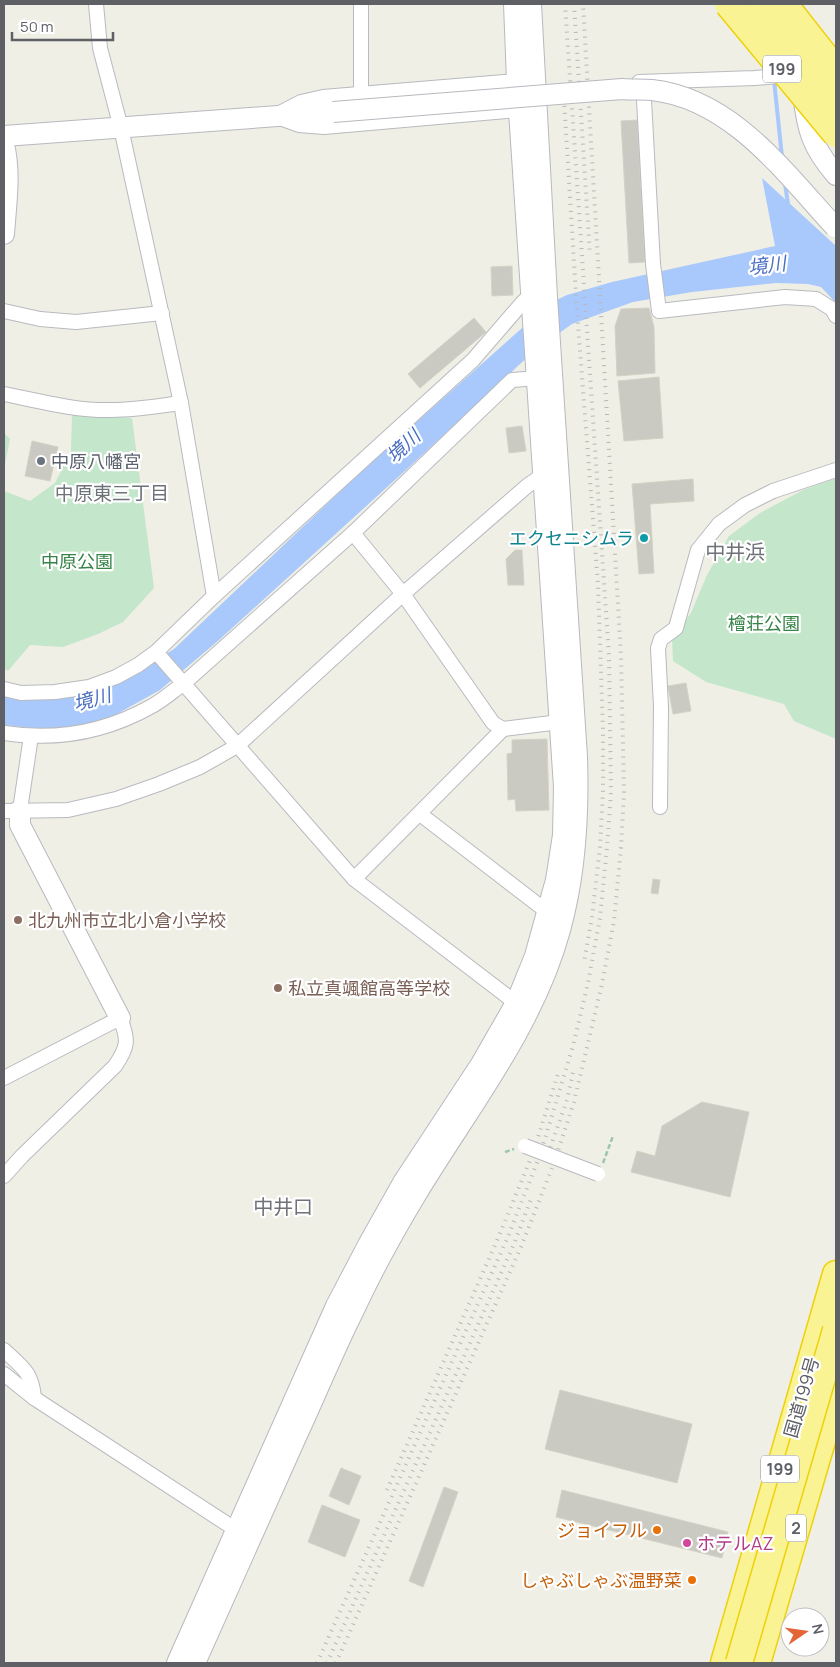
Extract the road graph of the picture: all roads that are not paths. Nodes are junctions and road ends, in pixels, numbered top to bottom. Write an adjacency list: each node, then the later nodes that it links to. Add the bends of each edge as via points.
1 (96, 4): 19 (street, via 100,48)
2 (361, 4): 15 (street)
3 (514, 4): 11 (street)
4 (531, 4): 14 (street)
5 (728, 4): 20 (highway, 199, bridge)
6 (759, 4): 16 (highway, bridge)
7 (793, 4): 8 (street); 9 (highway, bridge); 10 (street)
8 (836, 56)
9 (836, 70)
10 (802, 74): 12 (street); 23 (street, via 812,142)
11 (518, 81): 14 (street); 15 (street); 17 (street)
12 (643, 81): 13 (street); 29 (street, via 653,264 659,311 785,297 816,299 832,309)
13 (618, 83)
14 (536, 93): 17 (street); 26 (street)
15 (361, 94): 18 (street, via 301,102)
16 (836, 99)
17 (519, 110): 18 (street, via 324,127 299,125); 26 (street)
18 (274, 116): 19 (street); 24 (street, bridge, via 622,89 662,92 704,106 730,121 774,160)
19 (121, 128): 21 (street); 28 (street)
20 (836, 134)
21 (4, 136)
22 (4, 145): 25 (street, via 7,166)
23 (836, 175)
24 (836, 228)
25 (4, 234)
26 (537, 300): 30 (street); 37 (street, via 523,302 473,360)
27 (4, 311): 28 (street, via 76,322)
28 (162, 313): 32 (street)
29 (836, 316)
30 (542, 362): 34 (street); 35 (street, via 512,380); 41 (street)
31 (4, 394): 32 (street, via 75,408 110,410)
32 (181, 403): 37 (street)
33 (836, 470): 46 (street, via 773,490 744,505 719,524 698,550 676,628 661,639 658,648)
34 (544, 474): 36 (street); 41 (street)
35 (353, 532): 36 (street); 39 (street)
36 (403, 594): 42 (street, via 492,723); 45 (street)
37 (214, 596): 38 (street)
38 (157, 654): 39 (street); 40 (street, via 116,677 89,687 29,693)
39 (182, 682): 44 (street, via 153,706 97,730); 45 (street)
40 (4, 689)
41 (567, 721): 42 (street); 50 (street, via 563,835); 64 (street, via 579,798 578,835 571,885 547,968 497,1069 417,1193 357,1304)
42 (503, 729): 48 (street)
43 (4, 733): 44 (street)
44 (31, 736): 47 (street)
45 (237, 746): 47 (street, via 159,784 116,799 68,810); 49 (street)
46 (660, 807)
47 (12, 811): 52 (street)
48 (420, 814): 49 (street); 50 (street)
49 (354, 879): 51 (street)
50 (549, 910): 51 (street)
51 (516, 1003): 64 (street, via 485,1057 404,1181 336,1306)
52 (120, 1018): 53 (street); 56 (street, via 127,1043 119,1061)
53 (4, 1078)
54 (525, 1146): 55 (street, bridge)
55 (598, 1174)
56 (4, 1176)
57 (836, 1274): 58 (highway, 国道199号 / 199)
58 (830, 1334): 67 (highway, 国道199号 / 199); 68 (highway, 2, bridge)
59 (4, 1350): 62 (street, via 30,1377)
60 (4, 1374): 62 (street)
61 (836, 1393): 69 (highway, 2)
62 (34, 1398): 64 (street)
63 (836, 1442): 70 (highway, 199)
64 (244, 1535): 65 (street); 66 (street)
65 (177, 1663)
66 (194, 1663)
67 (724, 1663)
68 (739, 1663)
69 (757, 1663)
70 (769, 1663)

